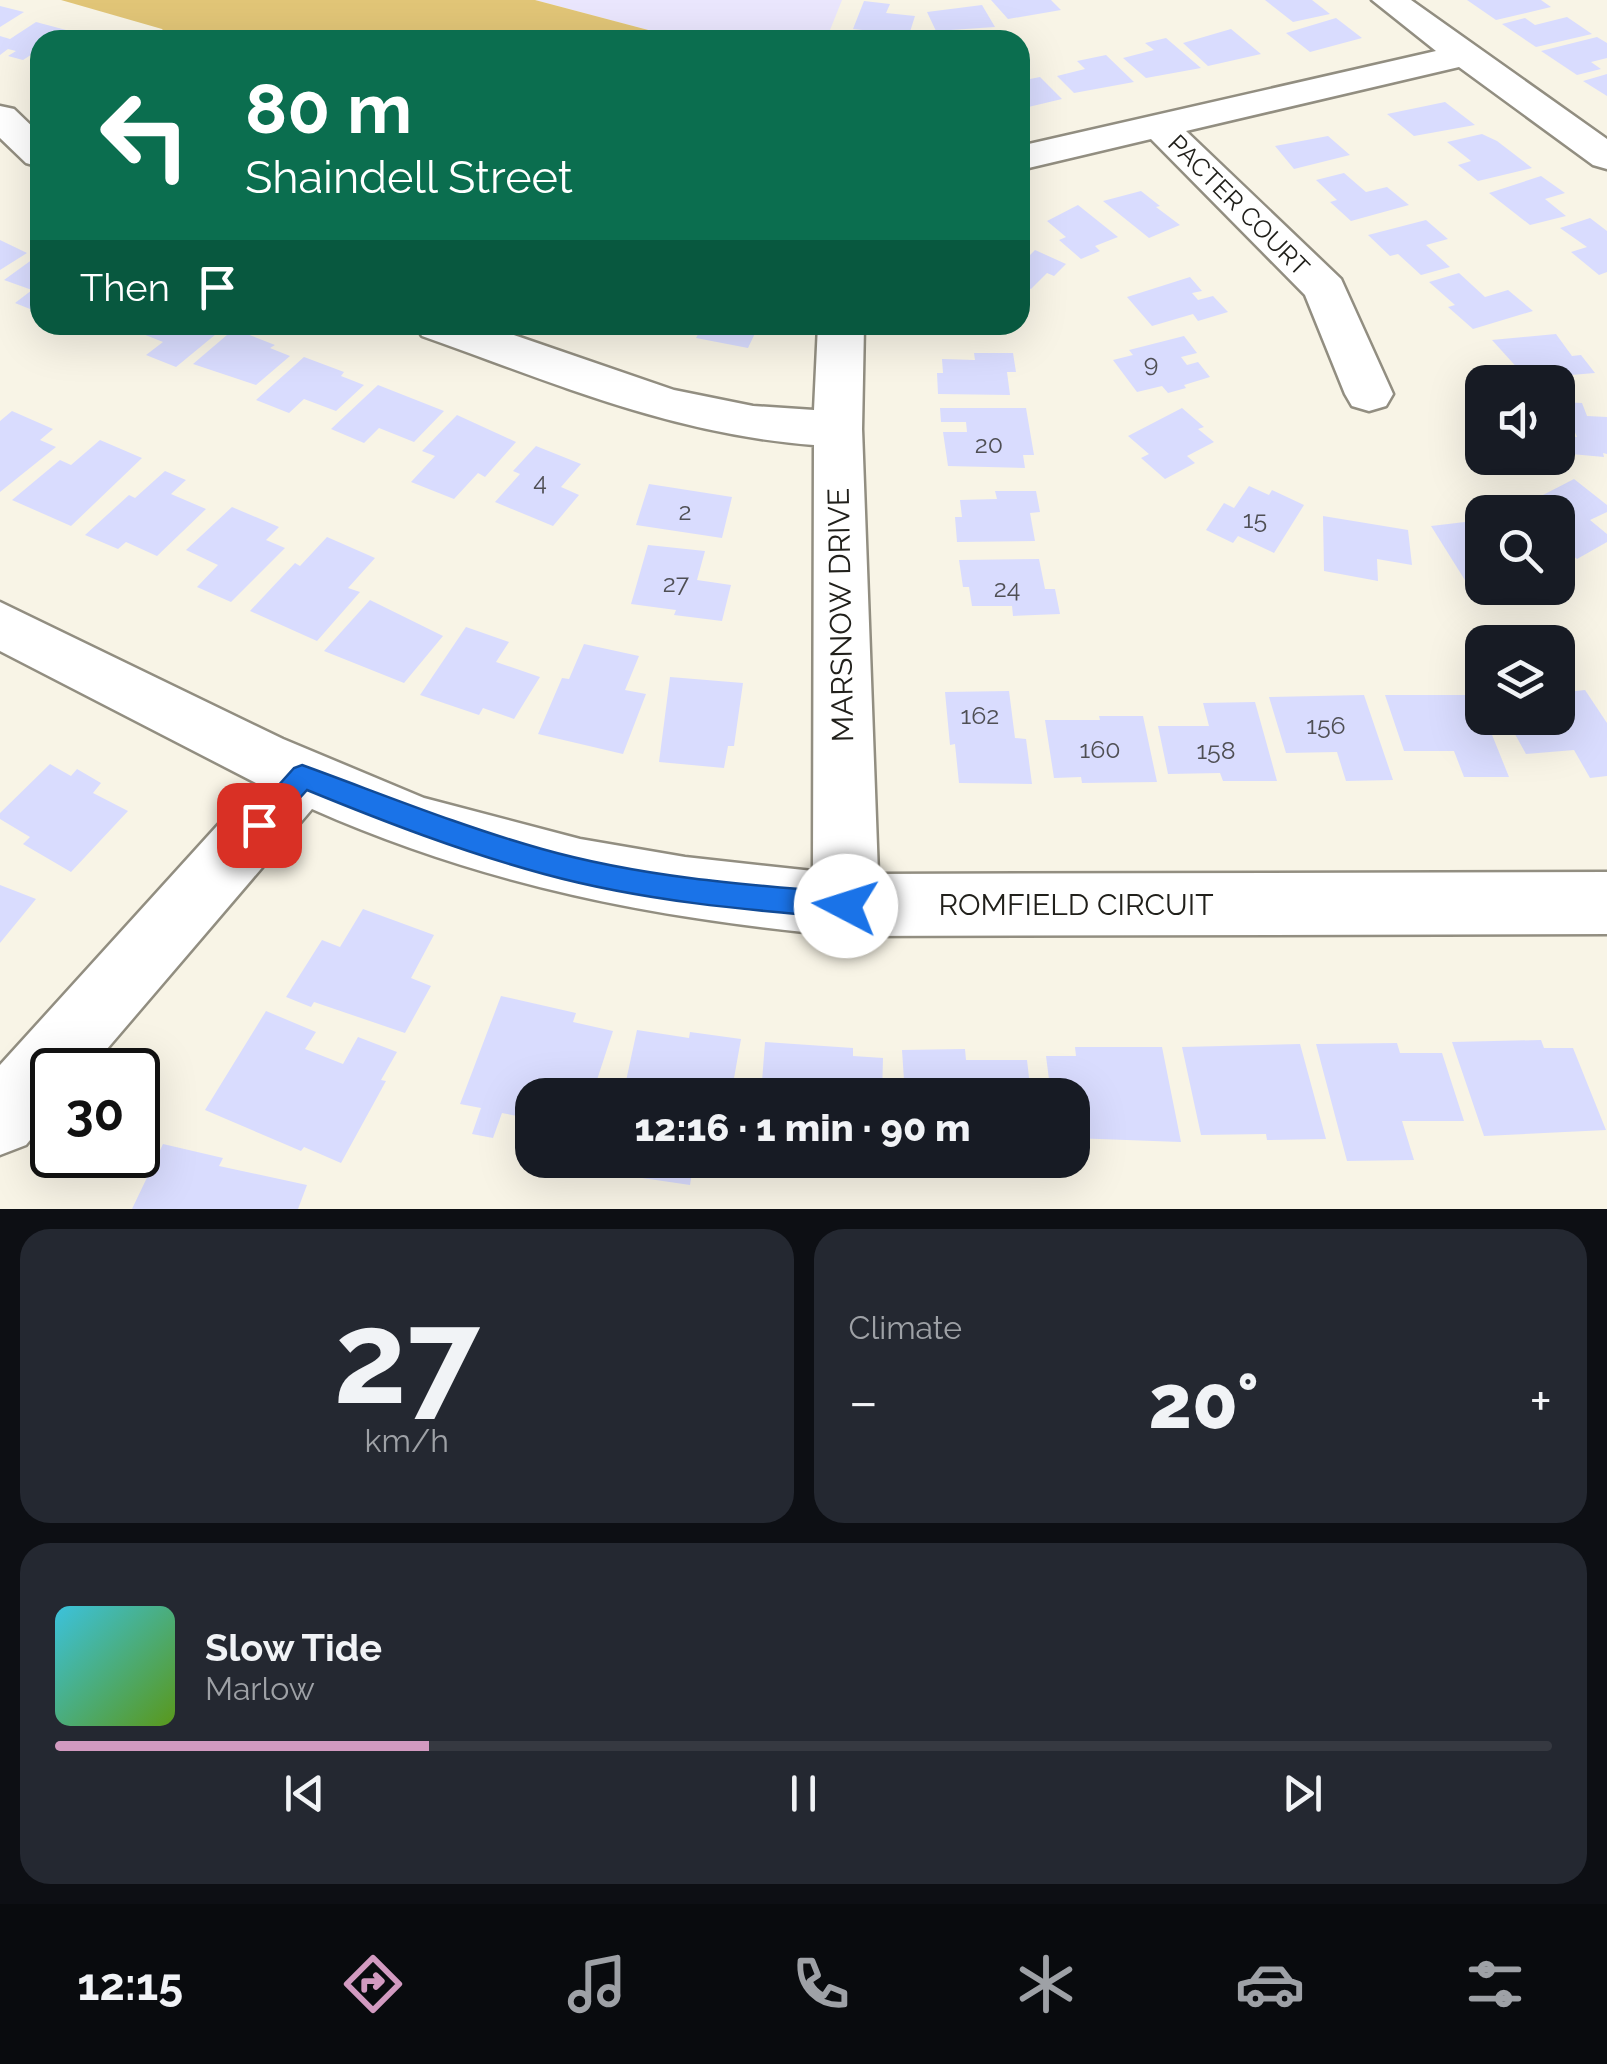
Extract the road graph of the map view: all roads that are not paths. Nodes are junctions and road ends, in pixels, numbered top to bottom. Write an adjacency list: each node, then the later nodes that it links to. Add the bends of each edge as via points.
1 (1389, 0): 2 (street)
2 (1464, 55): 4 (street); 7 (street)
3 (0, 117): 5 (street)
4 (1158, 124): 6 (street); 10 (street, PACTER COURT, via 1324,289)
5 (30, 146)
6 (1030, 156)
7 (1607, 157)
8 (466, 335): 11 (street, via 668,406 752,423)
9 (841, 335): 11 (street, MARSNOW DRIVE)
10 (1370, 394)
11 (838, 429): 15 (street, MARSNOW DRIVE)
12 (0, 625): 13 (street, ROMFIELD CIRCUIT)
13 (302, 776): 15 (street, ROMFIELD CIRCUIT, via 424,826 546,862 737,897); 16 (street)
14 (1607, 904): 15 (street, ROMFIELD CIRCUIT)
15 (846, 906)
16 (0, 1118)

